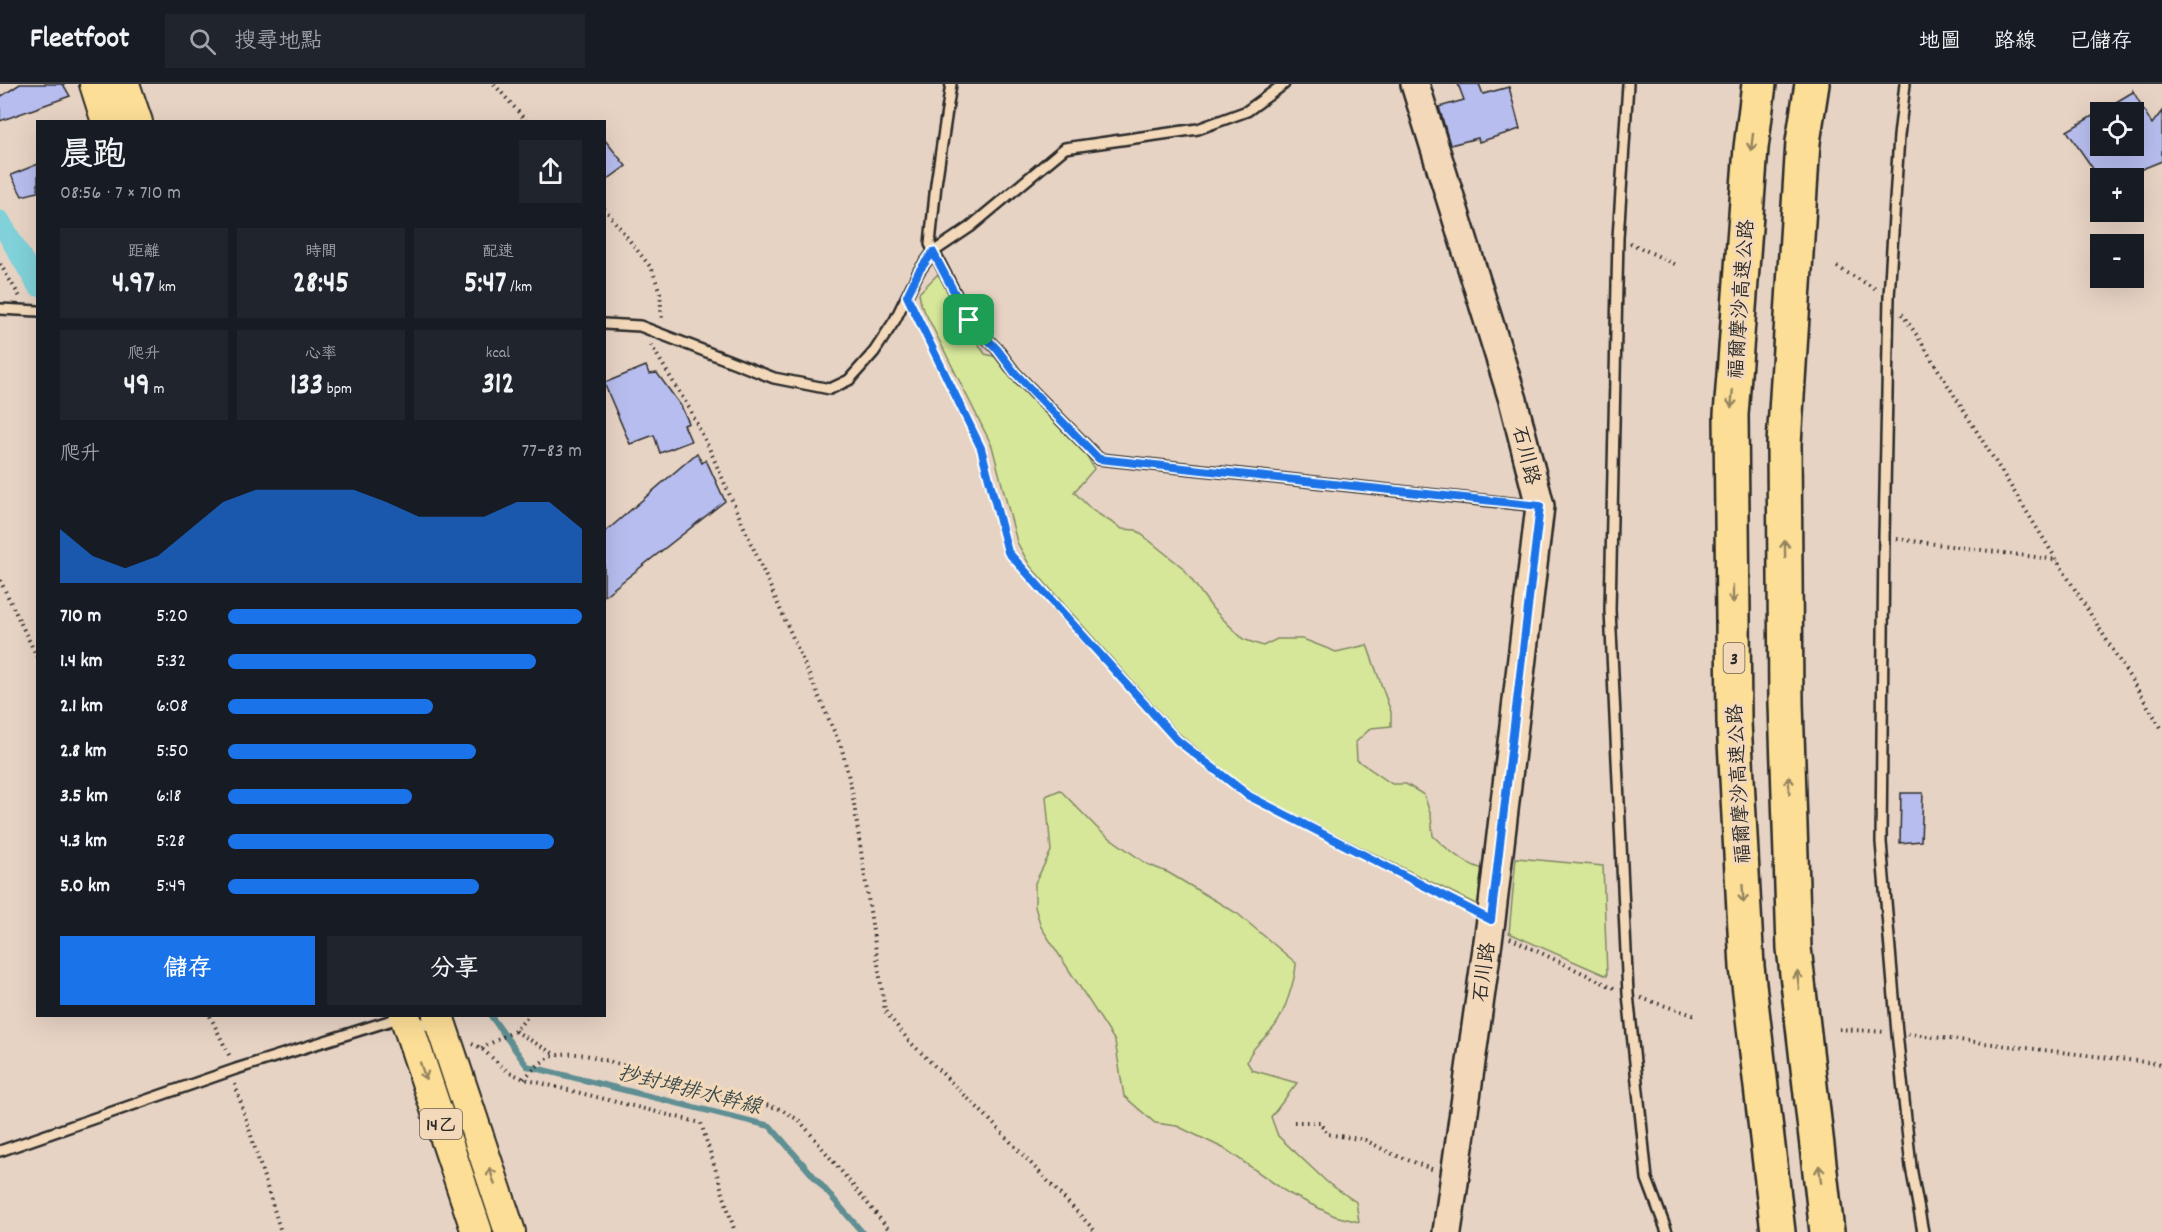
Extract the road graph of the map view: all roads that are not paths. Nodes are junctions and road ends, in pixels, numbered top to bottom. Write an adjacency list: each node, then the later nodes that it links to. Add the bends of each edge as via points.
1 (95, 84): 10 (main road)
2 (124, 84): 11 (main road)
3 (951, 84): 12 (lane, via 936,184 930,244)
4 (1284, 84): 12 (lane, via 1247,111 1198,129 1065,148 970,227)
5 (1415, 84): 16 (street, 石川路, via 1513,400)
6 (1628, 84): 25 (lane, via 1618,238 1610,610 1628,994 1647,1179)
7 (1759, 84): 26 (highway, 福爾摩沙高速公路 / 3, one-way to 26, via 1731,416 1734,723 1747,967)
8 (1812, 84): 27 (highway, one-way to 8, via 1794,948 1786,703 1784,444 1803,142)
9 (1905, 84): 28 (lane, via 1889,297 1881,842 1911,1167)
10 (106, 120)
11 (136, 120)
12 (933, 252): 15 (lane, via 874,352 849,380 830,389 774,378 640,326); 16 (lane, via 969,320 1099,459)
13 (0, 309): 14 (lane)
14 (33, 311)
15 (606, 324)
16 (1540, 506): 24 (street, 石川路, via 1491,920)
17 (402, 1017): 21 (lane, via 236,1069)
18 (405, 1017): 22 (main road, 14乙, one-way to 22)
19 (410, 1017): 20 (lane)
20 (441, 1024): 23 (main road, 14乙, one-way to 20)
21 (0, 1151)
22 (477, 1232)
23 (510, 1232)
24 (1447, 1232)
25 (1667, 1232)
26 (1778, 1232)
27 (1827, 1232)
28 (1923, 1232)

